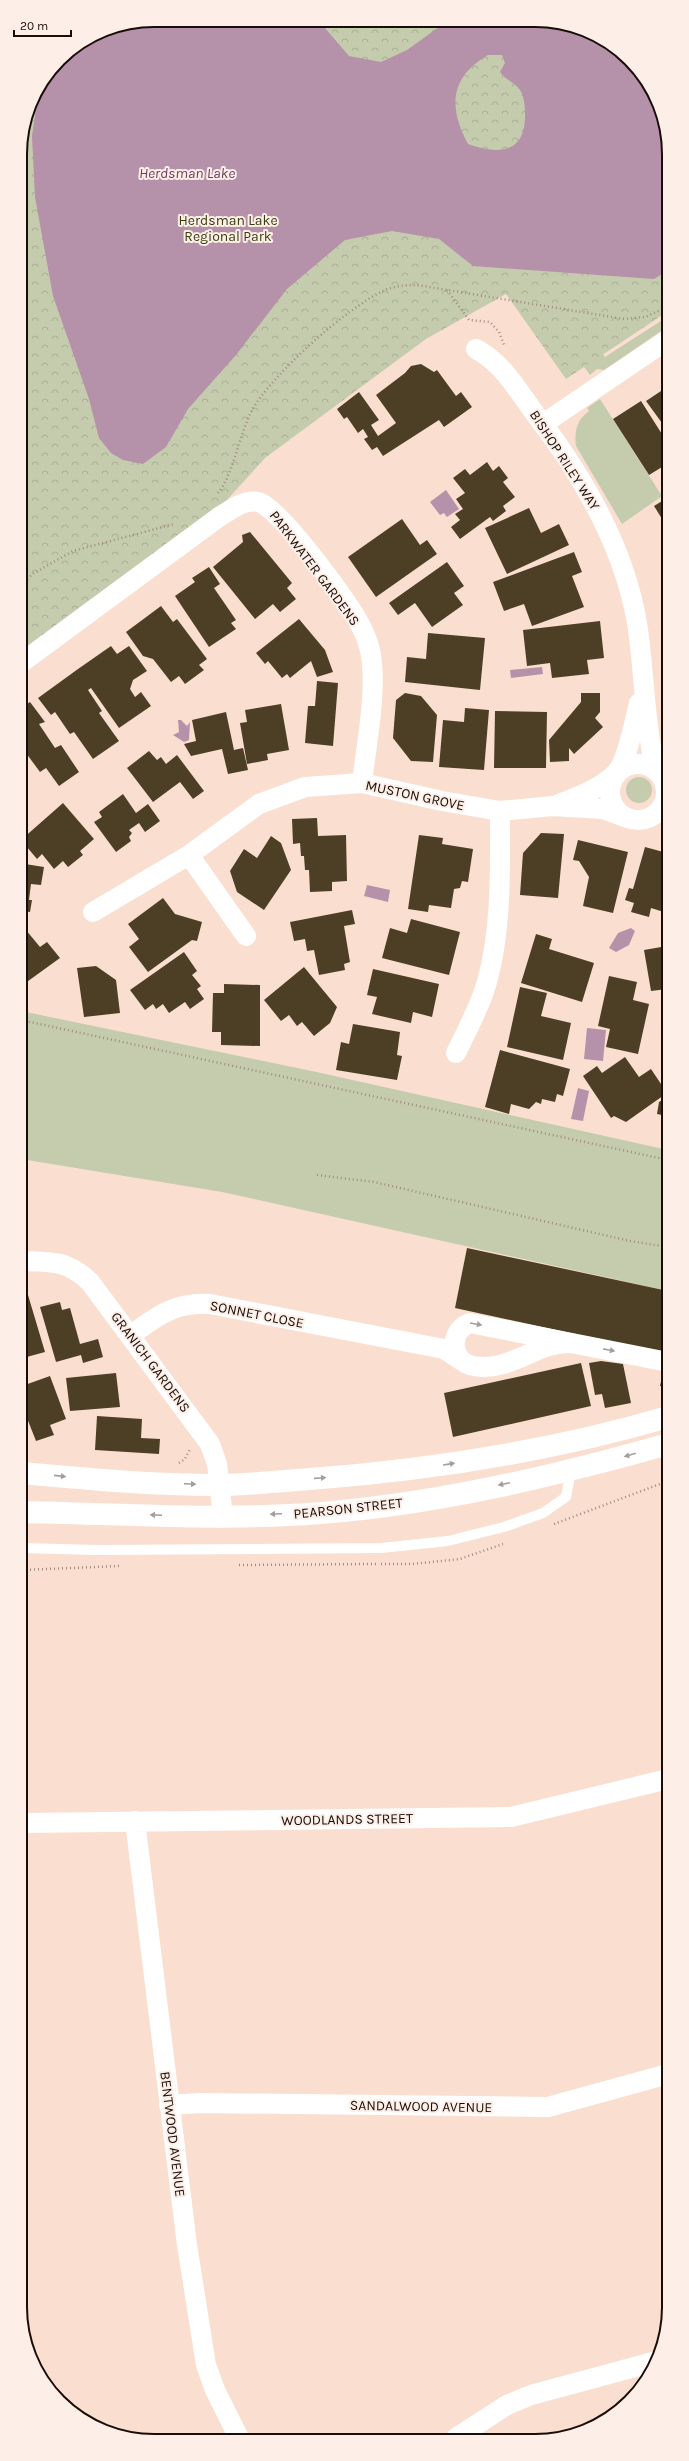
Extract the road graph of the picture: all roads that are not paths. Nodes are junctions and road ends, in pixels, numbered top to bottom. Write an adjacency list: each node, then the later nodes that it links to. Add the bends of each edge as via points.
1 (662, 343): 3 (street)
2 (476, 349): 3 (street, BISHOP RILEY WAY, via 491,357 501,368)
3 (543, 424): 5 (street, BISHOP RILEY WAY, via 596,504 613,545 636,621 642,653)
4 (27, 659): 9 (street, PARKWATER GARDENS, via 219,517 240,504 249,501 259,502 277,514 293,533 352,612 365,634 371,654 373,675)
5 (643, 688): 6 (street, via 631,737); 7 (street, BISHOP RILEY WAY, via 652,758)
6 (617, 773): 8 (street, via 632,764 641,763 650,766); 11 (street, via 578,798); 14 (street, via 612,780 610,798 619,813)
7 (662, 776)
8 (662, 777)
9 (362, 783): 12 (street, MUSTON GROVE); 15 (street, MUSTON GROVE, via 305,787 283,794 242,815)
10 (662, 805): 14 (street, via 655,815)
11 (553, 806): 12 (street, MUSTON GROVE); 14 (street, MUSTON GROVE, via 603,809)
12 (500, 811): 18 (street, via 497,921 487,981 478,1009)
13 (662, 813): 14 (street)
14 (636, 818)
15 (189, 855): 16 (street, MUSTON GROVE); 17 (street)
16 (93, 912)
17 (246, 936)
18 (456, 1053)
19 (27, 1261): 22 (street, GRANICH GARDENS, via 58,1262 76,1269 90,1282)
20 (506, 1330): 21 (street, one-way to 20, via 470,1322); 23 (street); 26 (street, via 519,1338 523,1347 520,1356)
21 (456, 1333): 24 (street, via 451,1344); 25 (street, via 454,1349)
22 (131, 1336): 24 (street, SONNET CLOSE, via 171,1309 194,1303); 32 (street, GRANICH GARDENS, via 210,1444 217,1464)
23 (571, 1343): 26 (street, via 553,1343); 27 (street, one-way to 27)
24 (444, 1349): 25 (street)
25 (461, 1360): 26 (street, via 475,1367)
26 (514, 1361)
27 (662, 1361)
28 (662, 1419): 32 (main road, one-way to 28, via 336,1477 448,1465 544,1447)
29 (662, 1446): 30 (main road, PEARSON STREET, one-way to 30)
30 (571, 1470): 34 (main road, PEARSON STREET, one-way to 34, via 458,1494 343,1511); 35 (lane, via 566,1497 543,1513 504,1527 448,1541 381,1548)
31 (27, 1473): 32 (main road, one-way to 32, via 121,1482)
32 (220, 1485): 34 (street, GRANICH GARDENS)
33 (27, 1512): 34 (main road, PEARSON STREET, one-way to 33)
34 (223, 1517)
35 (27, 1548)
36 (662, 1780): 37 (street, WOODLANDS STREET, via 511,1817)
37 (135, 1821): 38 (street, WOODLANDS STREET); 40 (street, BENTWOOD AVENUE)
38 (27, 1823)
39 (662, 2076): 40 (street, SANDALWOOD AVENUE, via 548,2107 200,2102)
40 (169, 2106): 42 (street, BENTWOOD AVENUE, via 206,2365 215,2390)
41 (649, 2363): 43 (street, via 531,2395 507,2405)
42 (237, 2434)
43 (462, 2434)

